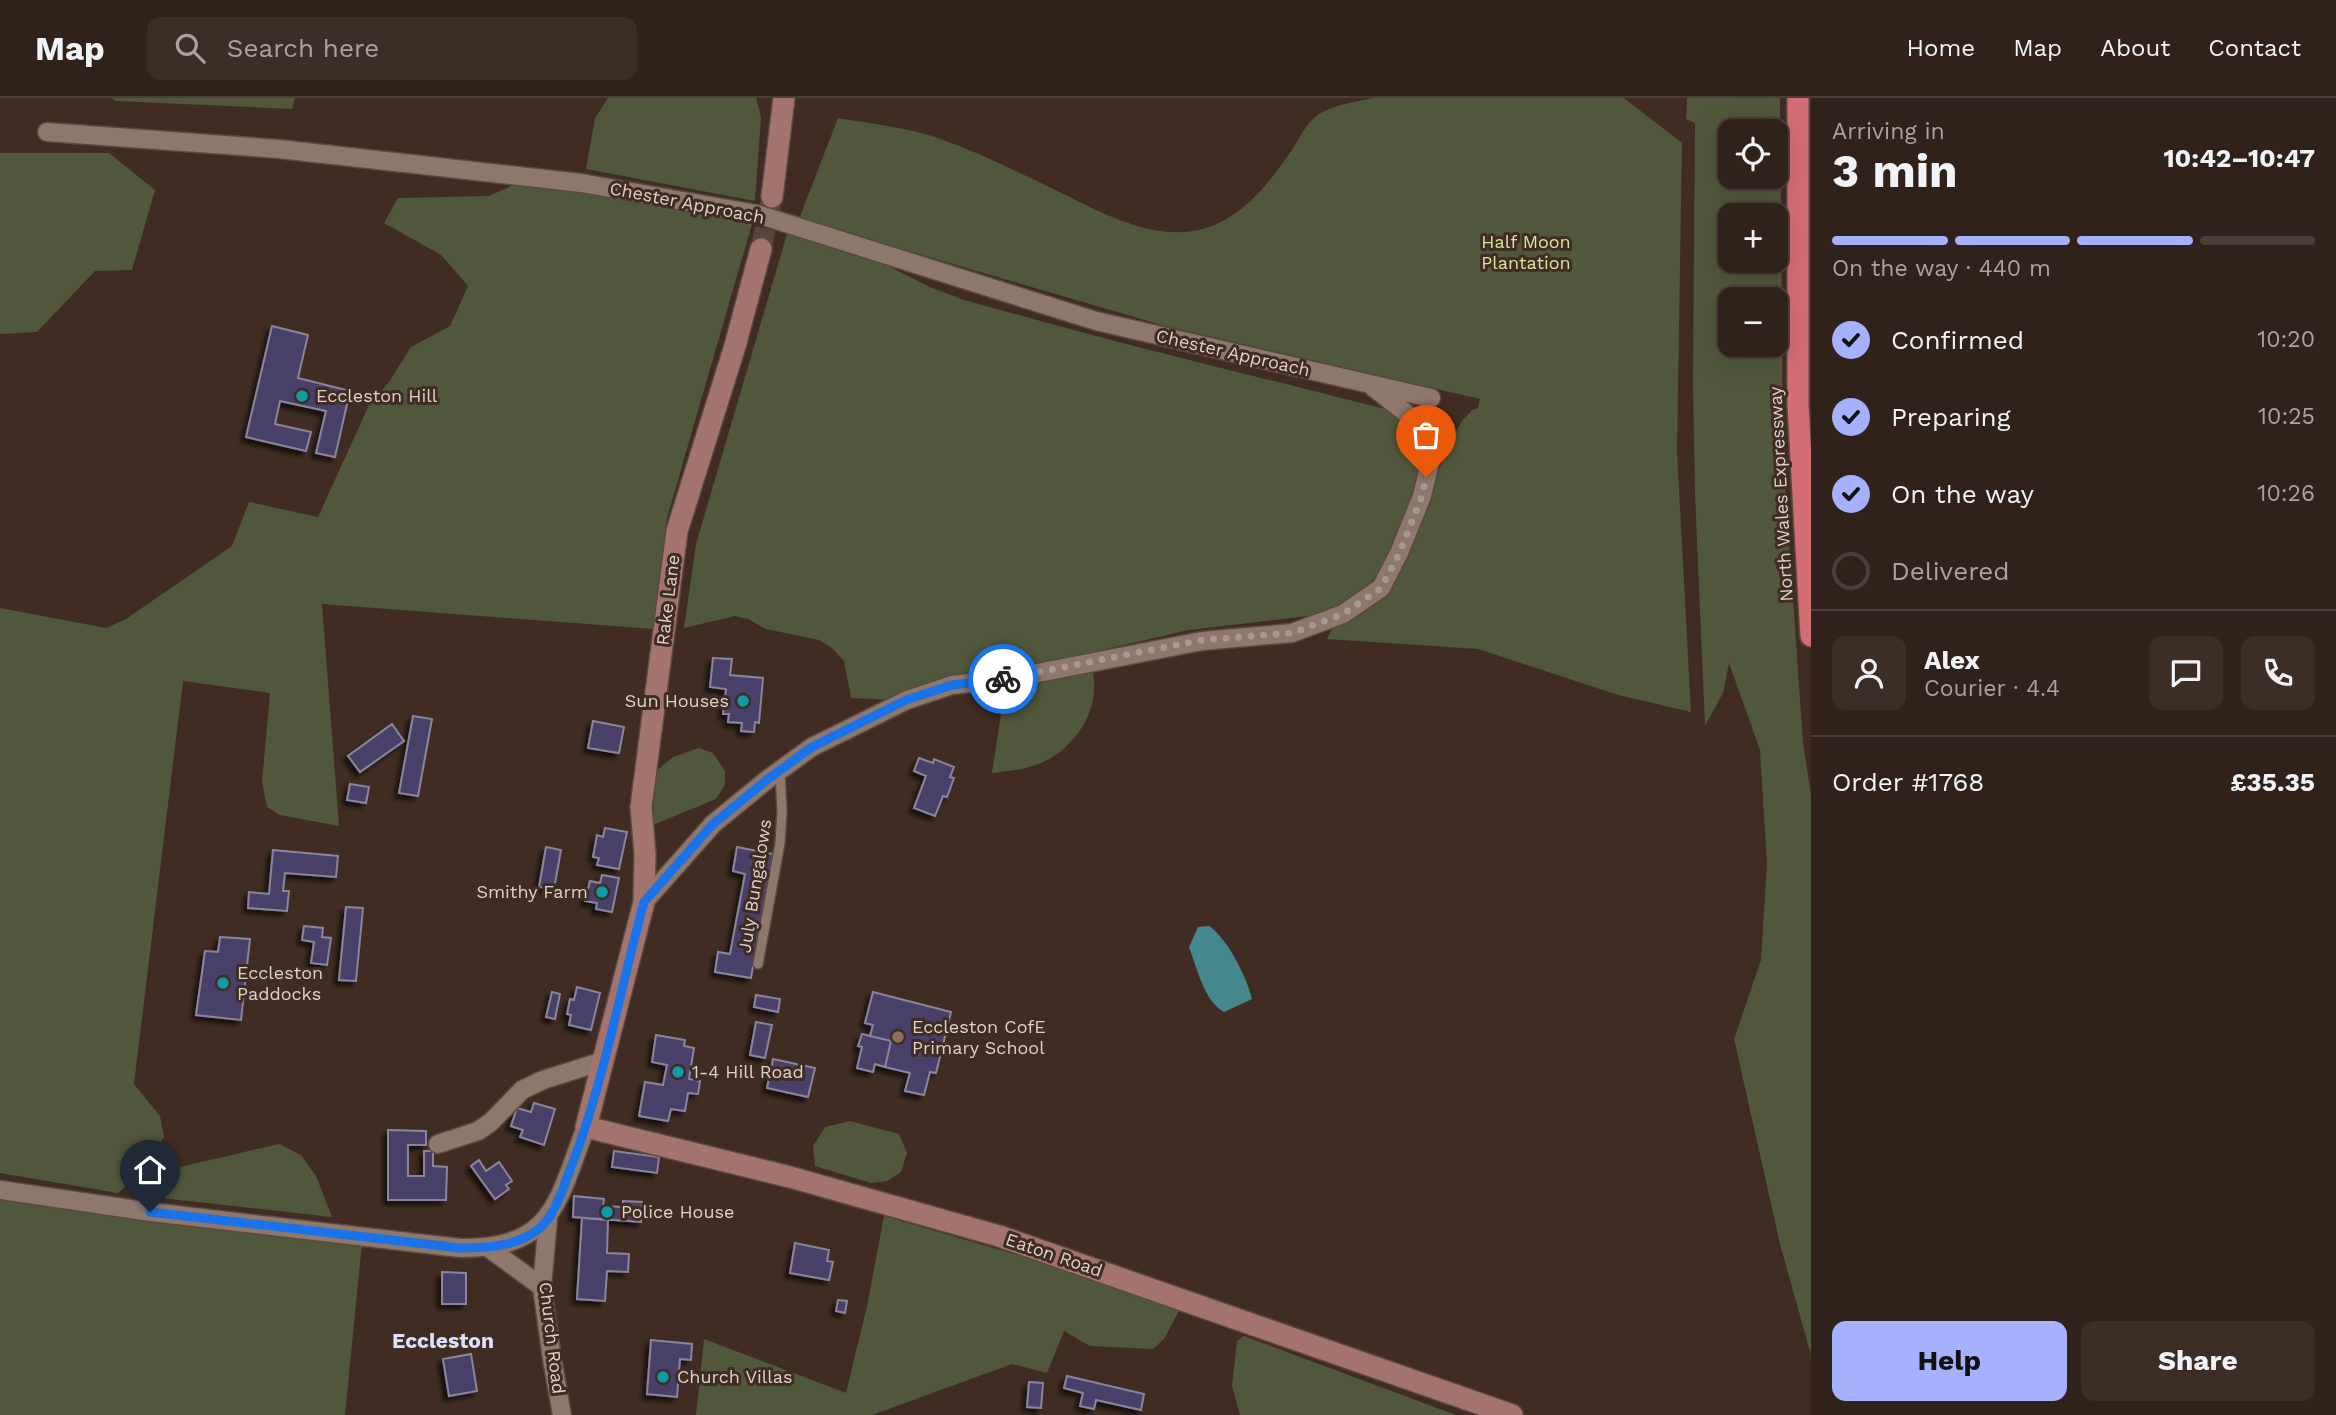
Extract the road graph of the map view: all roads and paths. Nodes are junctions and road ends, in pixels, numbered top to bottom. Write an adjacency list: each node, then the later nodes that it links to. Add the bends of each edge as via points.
1 (784, 98): 4 (street)
2 (1798, 98): 8 (highway, North Wales Expressway, via 1798,405)
3 (47, 132): 6 (street, Chester Approach, via 279,149 568,182 757,214 1096,321)
4 (772, 197)
5 (761, 249): 10 (street, Rake Lane, via 677,531 641,807)
6 (1370, 384): 7 (street, Chester Approach); 9 (street, via 1427,436 1431,458 1422,496 1381,588 1343,614 1292,633 1202,640 1012,678 952,685 867,718)
7 (1431, 398)
8 (1811, 636)
9 (780, 770): 10 (street, via 713,824); 11 (lane, July Bungalows, via 780,843)
10 (644, 902): 12 (street, Rake Lane)
11 (758, 964)
12 (603, 1061): 13 (street, Rake Lane); 14 (street, via 522,1090 478,1131)
13 (586, 1127): 16 (street); 20 (street, Eaton Road, via 790,1177 999,1236)
14 (438, 1144)
15 (0, 1190): 17 (street, via 150,1212)
16 (548, 1219): 17 (street, via 534,1232); 18 (street, Church Road)
17 (490, 1249): 18 (street)
18 (542, 1287): 19 (street, Church Road)
19 (562, 1415)
20 (1512, 1415)

